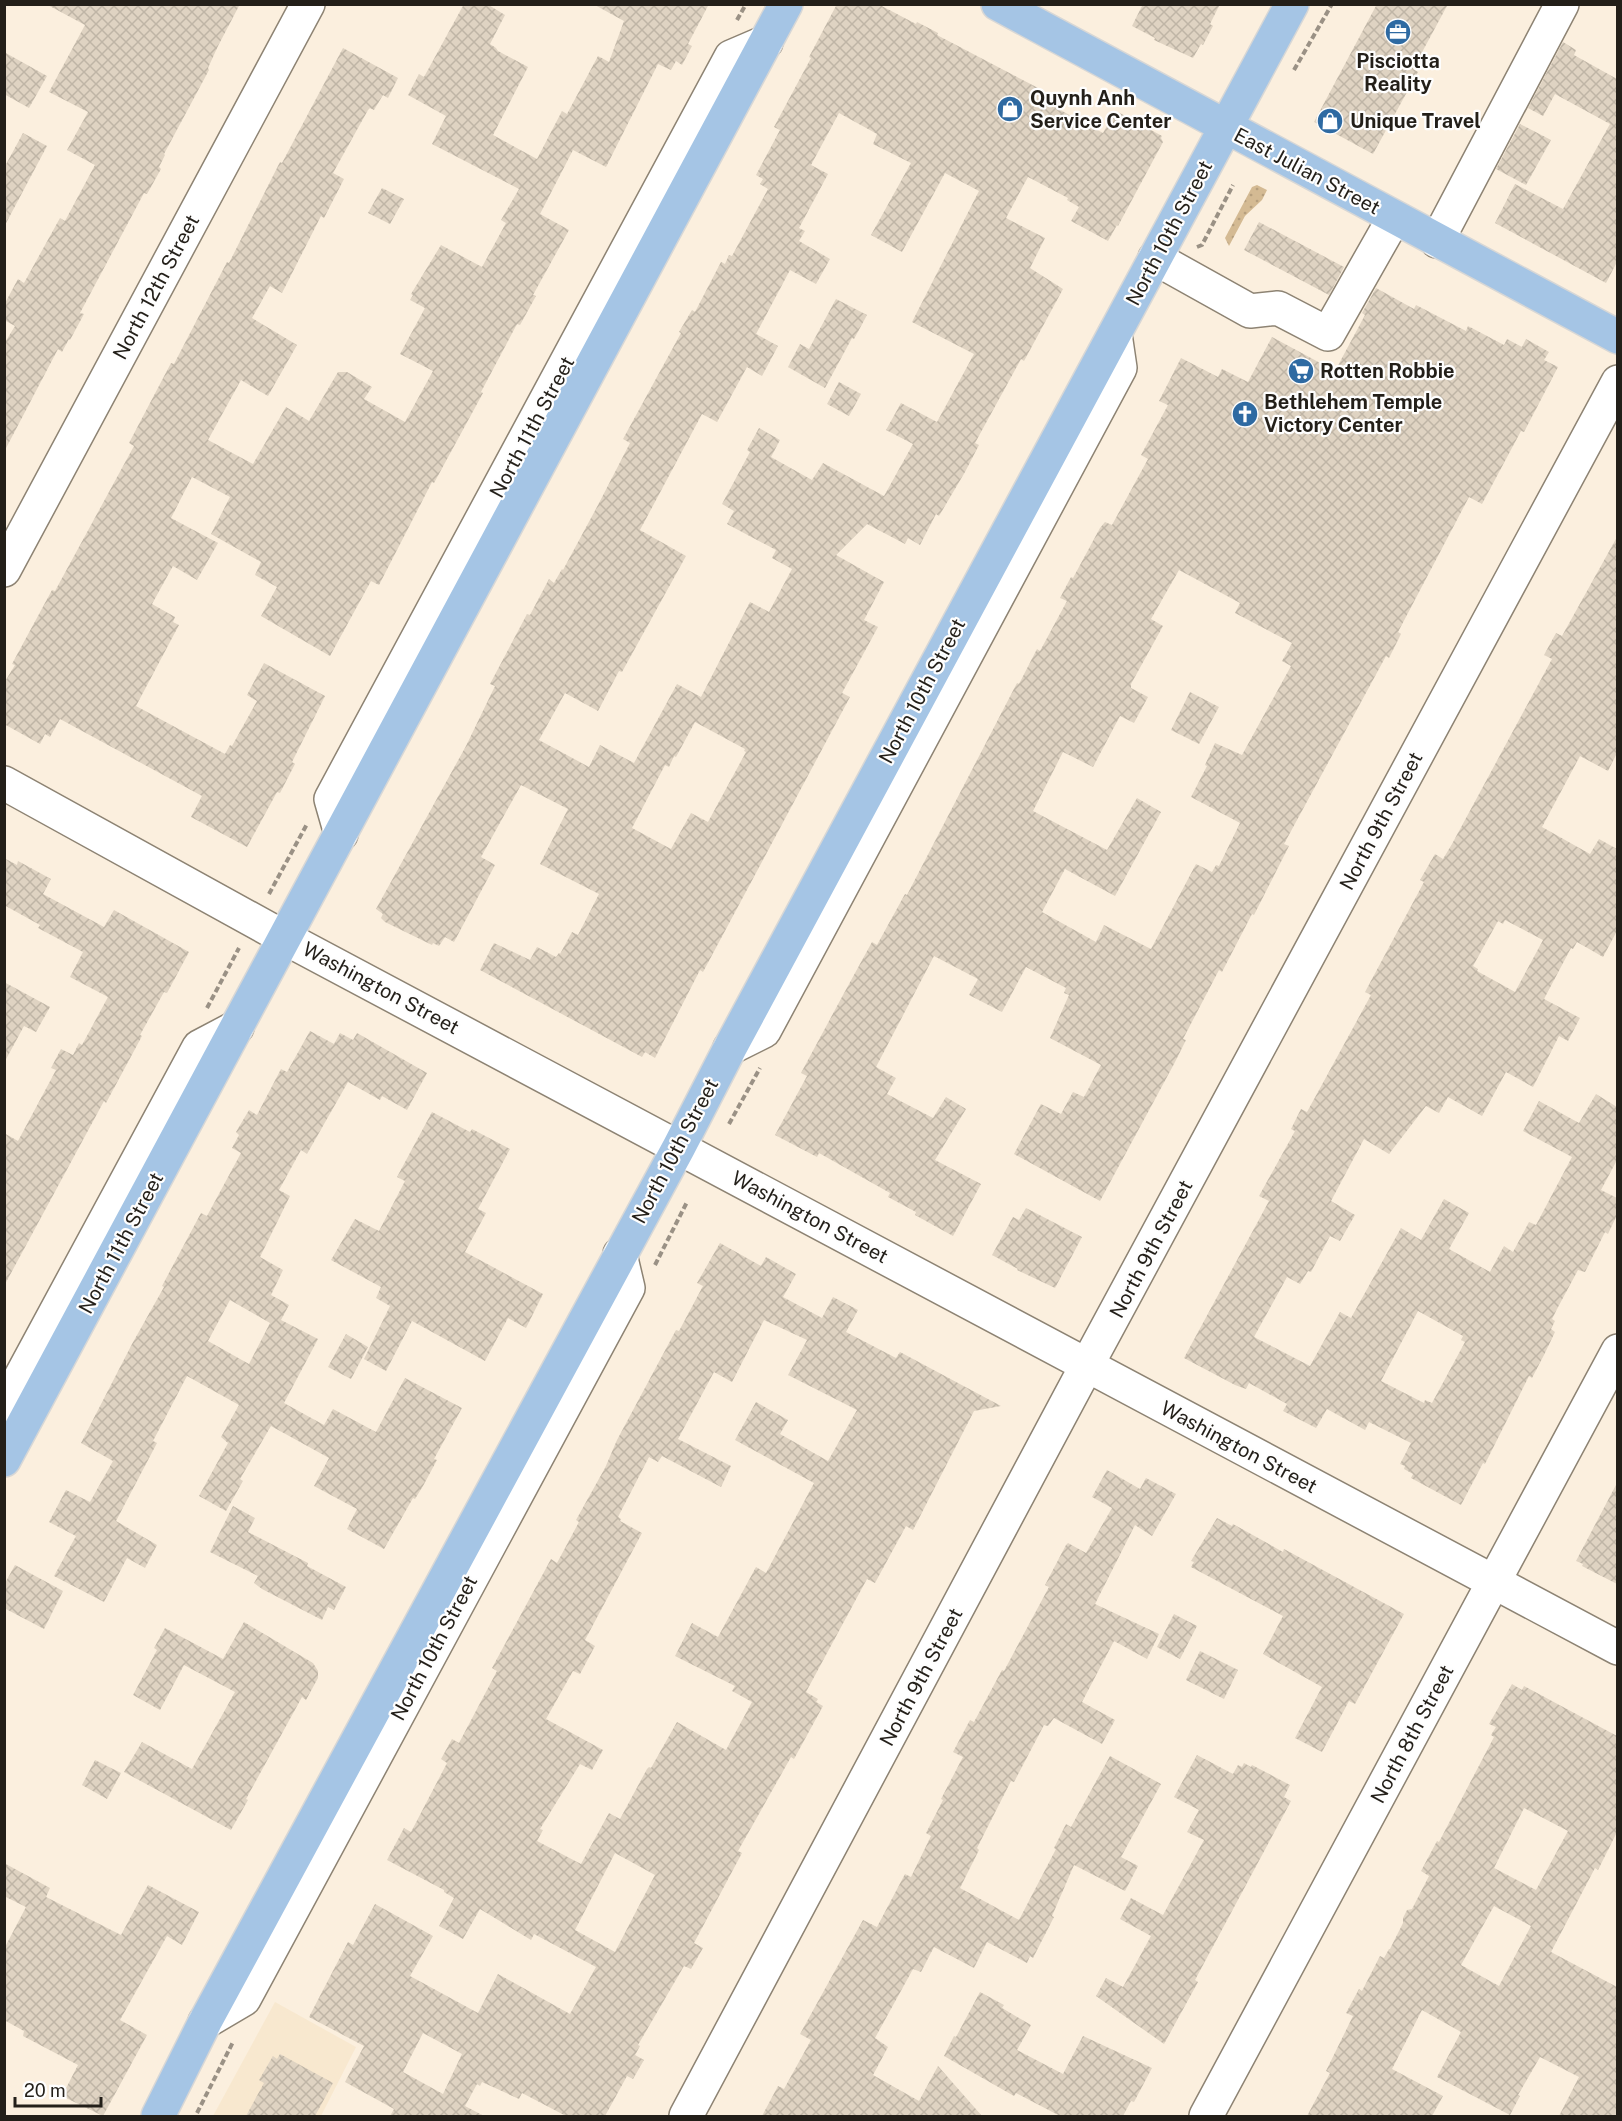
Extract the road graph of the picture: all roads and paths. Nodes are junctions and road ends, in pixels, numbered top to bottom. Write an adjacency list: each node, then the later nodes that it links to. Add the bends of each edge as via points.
1 (308, 4): 15 (street, North 12th Street)
2 (786, 4): 17 (main road, North 11th Street)
3 (998, 4): 8 (main road, East Julian Street)
4 (1292, 4): 8 (main road, North 10th Street)
5 (1332, 4): 7 (path)
6 (1562, 4): 10 (street)
7 (1291, 76)
8 (1226, 128): 9 (main road, East Julian Street); 11 (main road, North 10th Street)
9 (1394, 218): 10 (main road, East Julian Street); 11 (street, via 1328,334 1278,308 1250,311)
10 (1437, 241): 13 (main road, East Julian Street)
11 (1155, 258): 12 (main road, North 10th Street)
12 (1114, 334): 19 (street, North 10th Street, via 1120,368); 20 (main road, North 10th Street)
13 (1617, 337)
14 (1617, 382): 24 (street, North 9th Street)
15 (4, 570)
16 (4, 783): 17 (street, Washington Street)
17 (285, 938): 18 (main road, North 11th Street); 22 (street, Washington Street)
18 (237, 1027): 25 (street, North 11th Street, via 199,1047); 26 (main road, North 11th Street)
19 (764, 1030): 20 (street); 21 (path, North 10th Street, via 769,1053)
20 (730, 1048): 22 (main road, North 10th Street)
21 (728, 1125)
22 (679, 1147): 24 (street, Washington Street); 29 (main road, North 10th Street)
23 (1617, 1351): 27 (street, North 8th Street)
24 (1087, 1365): 27 (street, Washington Street); 30 (street, North 9th Street)
25 (4, 1408)
26 (4, 1460)
27 (1493, 1583): 28 (street, Washington Street); 31 (street, North 8th Street)
28 (1617, 1648)
29 (158, 2116)
30 (686, 2116)
31 (1206, 2116)

